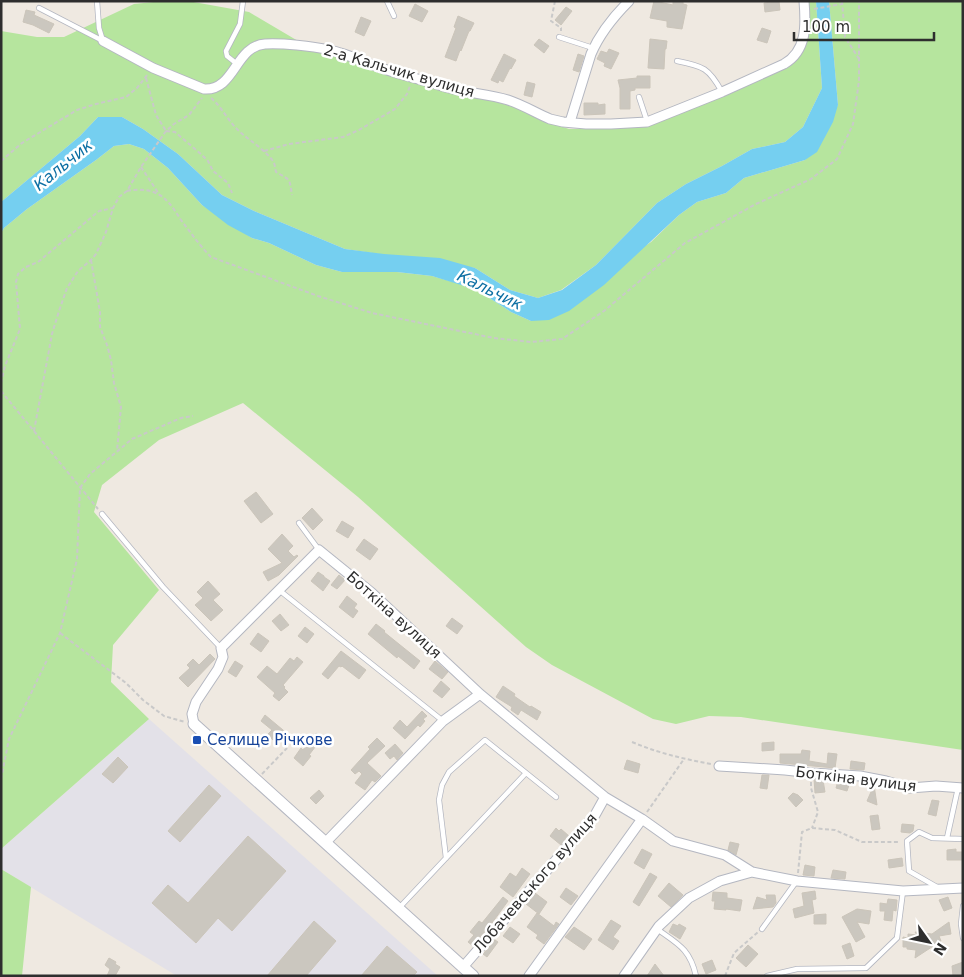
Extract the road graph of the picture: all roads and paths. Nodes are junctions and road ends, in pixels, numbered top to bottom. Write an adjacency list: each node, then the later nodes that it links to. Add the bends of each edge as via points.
1 (97, 1): 13 (lane)
2 (243, 1): 17 (lane, via 239,28 226,50 227,56)
3 (387, 1): 11 (lane)
4 (555, 1): 12 (path, via 551,21 562,29)
5 (628, 1): 14 (street)
6 (804, 1): 21 (street, 2-а Кальчик вулиця, via 804,35 796,55 784,64)
7 (859, 1): 15 (path)
8 (842, 3): 10 (path); 15 (path, via 845,37)
9 (39, 8): 13 (lane)
10 (810, 9)
11 (394, 16)
12 (559, 37): 14 (lane)
13 (103, 41): 18 (street, 2-а Кальчик вулиця)
14 (593, 49): 23 (street)
15 (859, 59): 31 (path, via 853,124 837,159 812,179 756,204 685,243 604,311 562,339 531,342 494,338 372,313 318,296 211,257)
16 (677, 61): 21 (lane, via 704,69)
17 (237, 64): 18 (street, 2-а Кальчик вулиця, via 223,84 207,89); 19 (street, 2-а Кальчик вулиця, via 250,49 260,45 314,47)
18 (152, 68): 20 (path)
19 (414, 77): 23 (street, 2-а Кальчик вулиця, via 509,101 550,119); 26 (path, via 407,94 395,109 359,130 342,137)
20 (146, 78): 25 (path, via 156,115); 27 (path, via 130,94 77,110 22,143)
21 (722, 92): 24 (street, 2-а Кальчик вулиця)
22 (638, 97): 24 (lane)
23 (570, 122): 24 (street, 2-а Кальчик вулиця, via 598,125)
24 (647, 122)
25 (166, 131): 26 (path, via 189,115 206,94 239,131); 28 (path); 30 (path, via 175,132 202,155 213,171 228,183)
26 (264, 151): 32 (path, via 274,163 276,172 290,182)
27 (1, 161)
28 (140, 167): 29 (path); 31 (path)
29 (127, 191): 31 (path, via 139,189); 33 (path)
30 (232, 193)
31 (159, 194)
32 (292, 195)
33 (113, 208): 34 (path, via 106,232); 35 (path, via 99,211 38,262 18,274 20,329)
34 (91, 260): 38 (path, via 78,271 67,288 52,334); 39 (path, via 100,327 121,407)
35 (1, 383)
36 (1, 390): 38 (path)
37 (193, 416): 39 (path, via 132,439)
38 (34, 431): 40 (path)
39 (117, 451): 40 (path, via 90,474)
40 (80, 488): 41 (path); 45 (path, via 77,559)
41 (102, 514): 46 (lane, via 163,587)
42 (299, 523): 43 (lane)
43 (319, 550): 44 (street); 47 (street, Боткіна вулиця, via 372,593)
44 (278, 590): 46 (street); 48 (lane)
45 (60, 633): 49 (path, via 164,716); 56 (path, via 9,740)
46 (221, 648): 49 (street, via 223,657 218,669 196,702 192,714)
47 (480, 694): 48 (street); 60 (street, Боткіна вулиця)
48 (443, 721): 66 (street)
49 (194, 724): 57 (street, Лобачевського вулиця)
50 (632, 742): 52 (path)
51 (287, 748): 57 (path)
52 (684, 759): 53 (path); 61 (path)
53 (719, 766): 55 (street, Боткіна вулиця)
54 (526, 773): 59 (lane); 67 (lane); 67 (lane, via 485,740 449,772 439,800)
55 (812, 774): 58 (street, Боткіна вулиця, via 860,776 910,788); 62 (path, via 811,788 818,812)
56 (1, 778)
57 (256, 780): 66 (street, Лобачевського вулиця)
58 (961, 788): 63 (lane)
59 (556, 797)
60 (605, 797): 61 (street, Боткіна вулиця); 78 (street, Лобачевського вулиця, via 595,816)
61 (642, 819): 68 (street, via 673,841 725,855); 81 (street)
62 (812, 828): 65 (path, via 835,830 862,842); 69 (path, via 802,832)
63 (947, 838): 64 (lane); 65 (lane, via 932,838 919,832)
64 (963, 839)
65 (908, 841): 71 (lane, via 909,871)
66 (326, 842): 74 (street, Лобачевського вулиця)
67 (446, 858): 74 (lane)
68 (752, 872): 69 (street); 75 (street, via 720,881 689,898)
69 (797, 881): 72 (street); 76 (lane)
70 (963, 888): 71 (street)
71 (941, 889): 72 (street)
72 (903, 892): 79 (lane, via 897,938)
73 (963, 906): 77 (lane)
74 (399, 908): 78 (street, Лобачевського вулиця)
75 (657, 929): 82 (street); 83 (lane, via 686,950)
76 (762, 929): 84 (path, via 734,953)
77 (963, 938)
78 (463, 967): 80 (street, Лобачевського вулиця)
79 (866, 968): 85 (lane, via 797,969); 86 (lane)
80 (473, 976)
81 (529, 976)
82 (624, 976)
83 (696, 976)
84 (725, 976)
85 (767, 976)
86 (867, 976)

